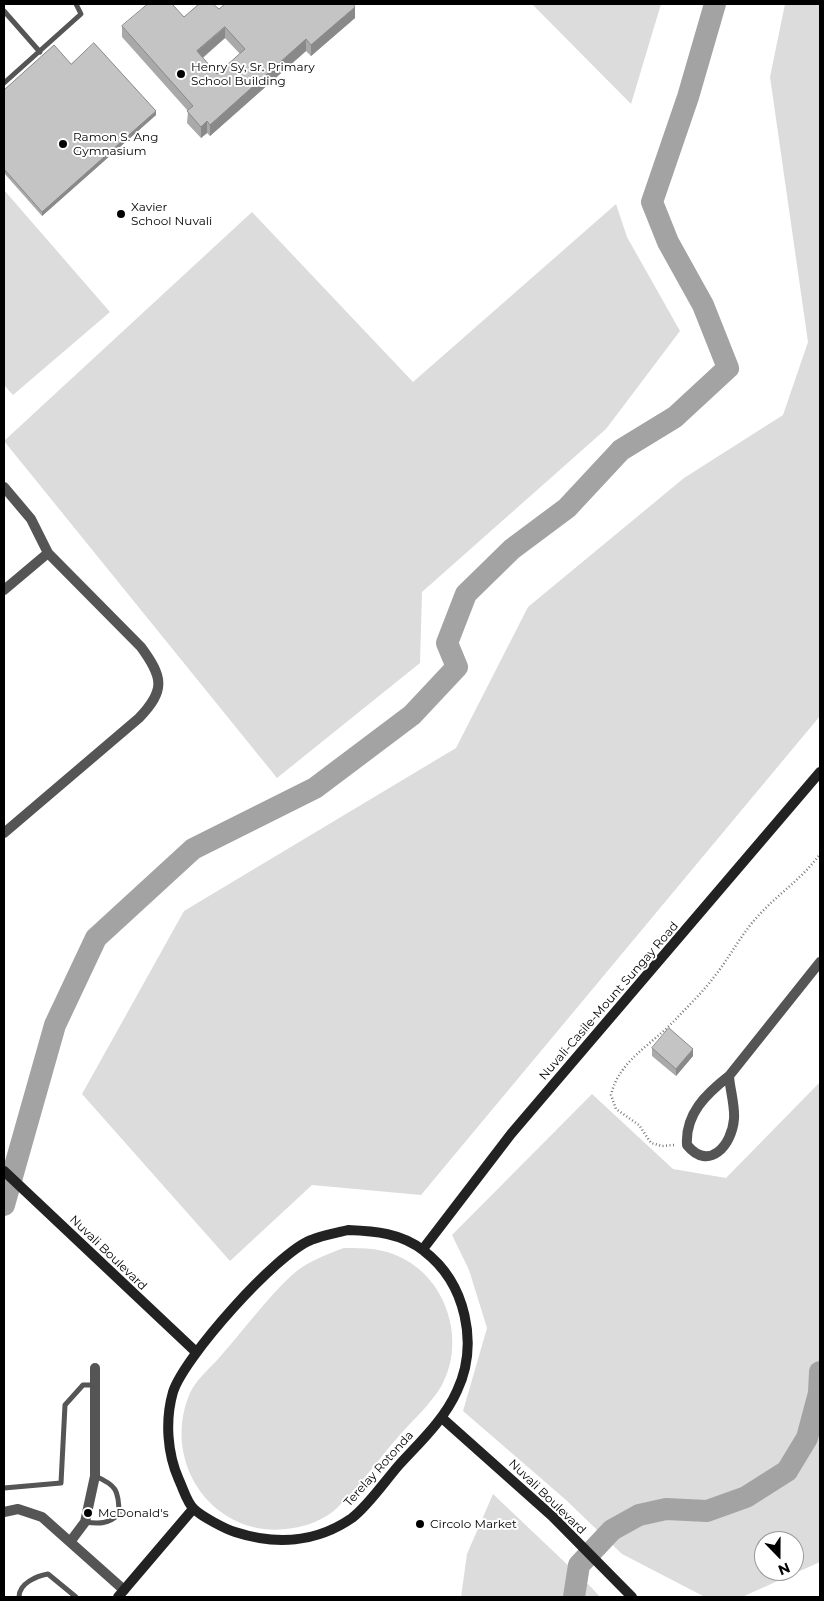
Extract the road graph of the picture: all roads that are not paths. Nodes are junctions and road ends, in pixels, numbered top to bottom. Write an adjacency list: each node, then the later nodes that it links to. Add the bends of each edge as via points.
1 (76, 4): 3 (lane, via 81,14)
2 (4, 11): 3 (lane)
3 (40, 52): 4 (lane)
4 (4, 83)
5 (4, 487): 6 (street, via 31,519)
6 (48, 553): 7 (street); 9 (street, via 141,646 153,663 158,691 154,702 139,718)
7 (4, 590)
8 (820, 772): 13 (main road, Nuvali-Casile-Mount Sungay Road, via 540,1099 479,1173)
9 (4, 833)
10 (820, 962): 11 (street)
11 (729, 1076): 11 (street, via 703,1099 691,1119 687,1145 698,1156 708,1157 718,1152 732,1131 734,1119)
12 (4, 1172): 14 (main road, Nuvali Boulevard)
13 (423, 1249): 14 (main road, Terelay Rotonda, via 396,1236 375,1231 348,1230 310,1240 282,1258); 17 (main road, Terelay Rotonda, via 451,1283 468,1329 465,1370)
14 (196, 1352): 20 (main road, Terelay Rotonda, via 174,1390 168,1424 176,1472)
15 (95, 1368): 16 (street)
16 (95, 1385): 18 (street); 19 (lane, via 83,1385 65,1405 62,1483)
17 (442, 1418): 20 (main road, Terelay Rotonda, via 353,1517 320,1534 288,1542 256,1539 230,1530); 25 (main road, Nuvali Boulevard, via 552,1516)
18 (95, 1476): 22 (street); 22 (lane, via 115,1487 119,1514 112,1521)
19 (4, 1488)
20 (193, 1509): 24 (main road)
21 (4, 1512): 23 (street, via 18,1509 42,1517)
22 (84, 1522): 23 (street)
23 (70, 1542): 24 (street)
24 (121, 1594)
25 (631, 1596)
26 (19, 1597): 27 (lane, via 20,1590 34,1577 48,1574)
27 (76, 1597)

